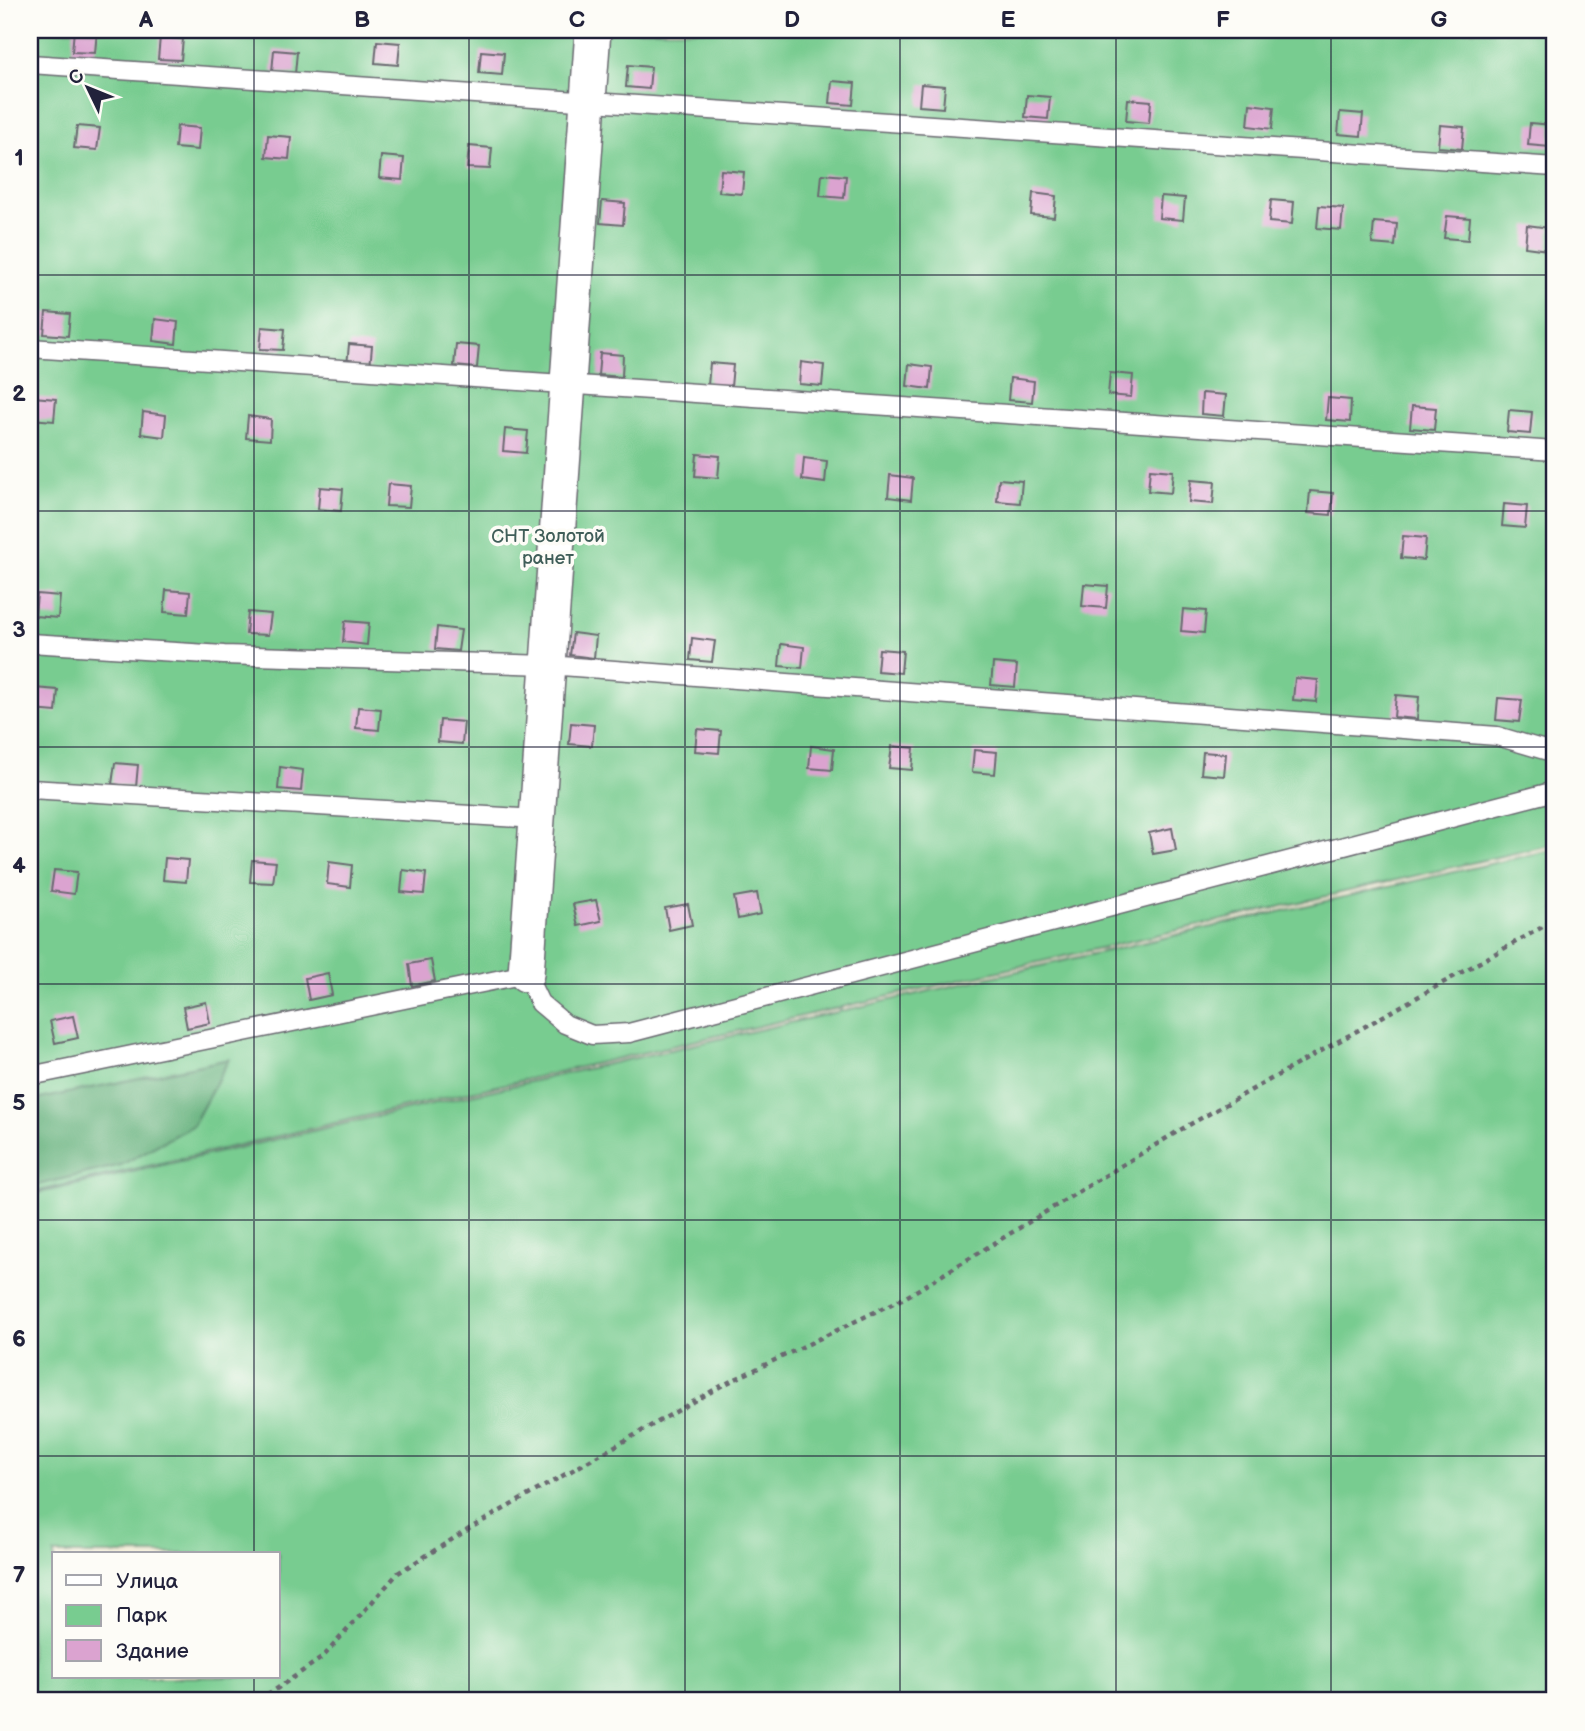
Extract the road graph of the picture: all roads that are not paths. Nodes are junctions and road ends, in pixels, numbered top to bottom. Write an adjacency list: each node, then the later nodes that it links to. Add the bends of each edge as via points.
1 (593, 30): 3 (street)
2 (30, 64): 3 (lane)
3 (588, 101): 4 (lane); 6 (street)
4 (1555, 167)
5 (30, 348): 6 (lane)
6 (568, 384): 7 (lane); 9 (street)
7 (1555, 451)
8 (30, 643): 9 (lane)
9 (548, 665): 10 (lane, via 1497,736); 13 (street)
10 (1555, 753)
11 (30, 789): 13 (lane)
12 (1555, 791): 14 (lane, via 629,1033 592,1035 565,1024 540,1003)
13 (537, 819): 14 (street)
14 (526, 974): 15 (lane)
15 (30, 1076)

